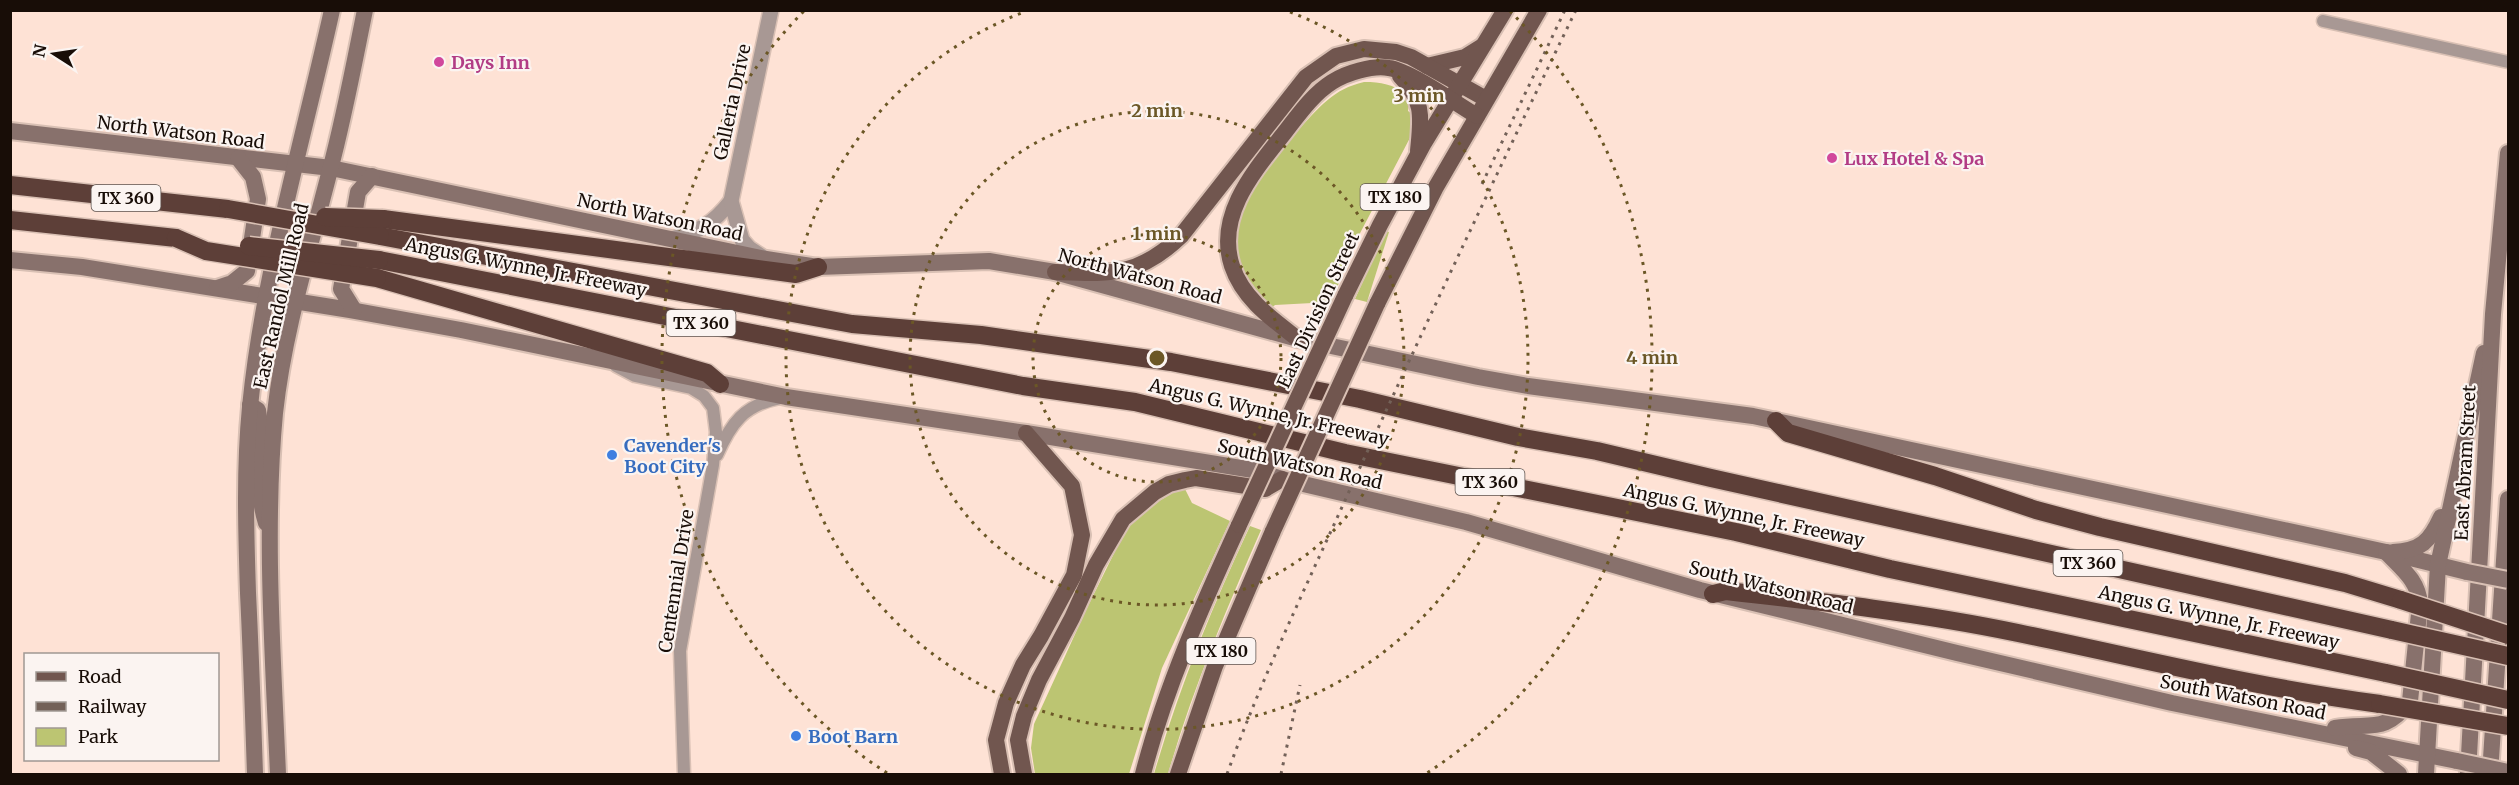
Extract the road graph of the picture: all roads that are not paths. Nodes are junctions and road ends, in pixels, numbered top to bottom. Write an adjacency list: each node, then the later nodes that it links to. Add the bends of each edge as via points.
1 (332, 10): 16 (main road, East Randol Mill Road)
2 (365, 10): 15 (main road, East Randol Mill Road)
3 (771, 10): 26 (street, Galleria Drive)
4 (1505, 10): 7 (main road, East Division Street / TX 180)
5 (1539, 10): 13 (main road, TX 180)
6 (2323, 21): 8 (street)
7 (1484, 45): 9 (main road, via 1465,57); 11 (main road, East Division Street / TX 180)
8 (2508, 62)
9 (1427, 66): 11 (main road); 34 (main road, via 1396,52 1364,49 1322,64 1293,93 1206,206 1168,248 1141,266 1119,272)
10 (1395, 71): 12 (main road); 18 (main road, via 1418,97); 40 (main road, via 1364,70 1341,77 1326,87 1246,182 1234,210 1229,234 1232,266 1259,309)
11 (1460, 84): 12 (main road, East Division Street / TX 180); 13 (main road)
12 (1449, 99): 14 (main road); 18 (main road, East Division Street / TX 180)
13 (1486, 99): 14 (main road, TX 180)
14 (1477, 116): 69 (main road, TX 180, bridge, via 1377,304 1273,531 1215,666)
15 (341, 124): 23 (main road, East Randol Mill Road); 24 (main road, via 348,159)
16 (303, 130): 20 (main road, via 280,153); 22 (main road, East Randol Mill Road)
17 (10, 131): 19 (main road, North Watson Road)
18 (1418, 156): 68 (main road, East Division Street / TX 180, bridge, via 1345,296 1198,614 1170,685)
19 (238, 158): 20 (main road, North Watson Road); 35 (main road, via 253,177 258,199 247,271 232,283)
20 (264, 161): 22 (main road, North Watson Road)
21 (2508, 163): 39 (main road, East Abram Street)
22 (294, 165): 23 (main road, North Watson Road); 36 (main road, East Randol Mill Road)
23 (331, 168): 24 (main road, North Watson Road); 37 (main road, East Randol Mill Road)
24 (372, 176): 29 (main road, North Watson Road); 38 (main road, via 358,192 341,289)
25 (10, 185): 28 (highway, Angus G. Wynne, Jr. Freeway / TX 360, bridge)
26 (731, 201): 29 (street, via 704,228); 30 (street, via 742,240)
27 (10, 220): 33 (highway, TX 360, bridge, via 176,238 206,251)
28 (381, 228): 32 (highway, via 796,274); 57 (highway, Angus G. Wynne, Jr. Freeway / TX 360, bridge, via 852,324 981,335 1171,362 1360,399)
29 (672, 239): 30 (main road, North Watson Road)
30 (766, 259): 32 (main road, North Watson Road)
31 (10, 260): 35 (main road, via 82,267)
32 (818, 267): 34 (main road, North Watson Road, via 989,261)
33 (378, 269): 42 (highway, via 707,374); 58 (highway, Angus G. Wynne, Jr. Freeway / TX 360, bridge, via 1023,386 1134,402 1345,453 1736,532 1890,569)
34 (1055, 272): 40 (main road, North Watson Road)
35 (213, 289): 36 (main road)
36 (268, 297): 37 (main road); 44 (main road, East Randol Mill Road)
37 (296, 302): 38 (main road); 51 (main road, East Randol Mill Road, via 276,411)
38 (354, 310): 41 (main road)
39 (2493, 314): 49 (main road); 72 (main road, East Abram Street)
40 (1298, 339): 45 (main road, via 1528,386)
41 (610, 362): 42 (main road); 47 (street, Centennial Drive, via 634,376 691,388 704,396 713,408)
42 (720, 384): 43 (main road)
43 (786, 397): 46 (main road); 47 (street, Centennial Drive, via 760,402 743,413 724,438)
44 (250, 405): 51 (main road, via 258,410 258,485 265,522); 63 (main road, East Randol Mill Road, via 245,504)
45 (1776, 421): 52 (main road); 56 (highway, bridge, via 1788,433 2036,510 2345,583)
46 (1026, 433): 48 (main road, South Watson Road, via 1253,470); 66 (main road, via 1072,486 1082,535 1074,575 1006,703 996,740)
47 (713, 465): 65 (street, Centennial Drive, via 680,651)
48 (1282, 479): 55 (main road, South Watson Road, via 1466,522); 67 (main road, via 1265,489 1196,478 1177,482 1155,492 1123,519 1038,680 1018,740)
49 (2456, 479): 52 (main road, via 2432,536 2423,545); 53 (main road)
50 (2508, 499): 73 (main road)
51 (272, 535): 64 (main road, East Randol Mill Road)
52 (2386, 552): 53 (main road); 60 (main road, via 2413,579 2419,592 2410,701 2384,724)
53 (2438, 565): 54 (main road, bridge); 61 (main road)
54 (2508, 580)
55 (1713, 594): 59 (highway, bridge, via 1726,591 1896,611 2266,687); 60 (main road, South Watson Road, via 2172,703)
56 (2508, 635)
57 (2508, 656)
58 (2508, 700)
59 (2508, 726)
60 (2320, 731): 61 (main road, South Watson Road); 70 (main road, via 2347,746 2371,752)
61 (2426, 754): 62 (main road, South Watson Road, bridge); 71 (main road)
62 (2508, 772)
63 (255, 774)
64 (278, 774)
65 (684, 774)
66 (1002, 774)
67 (1024, 774)
68 (1143, 774)
69 (1178, 774)
70 (2399, 774)
71 (2426, 774)
72 (2468, 774)
73 (2490, 774)

